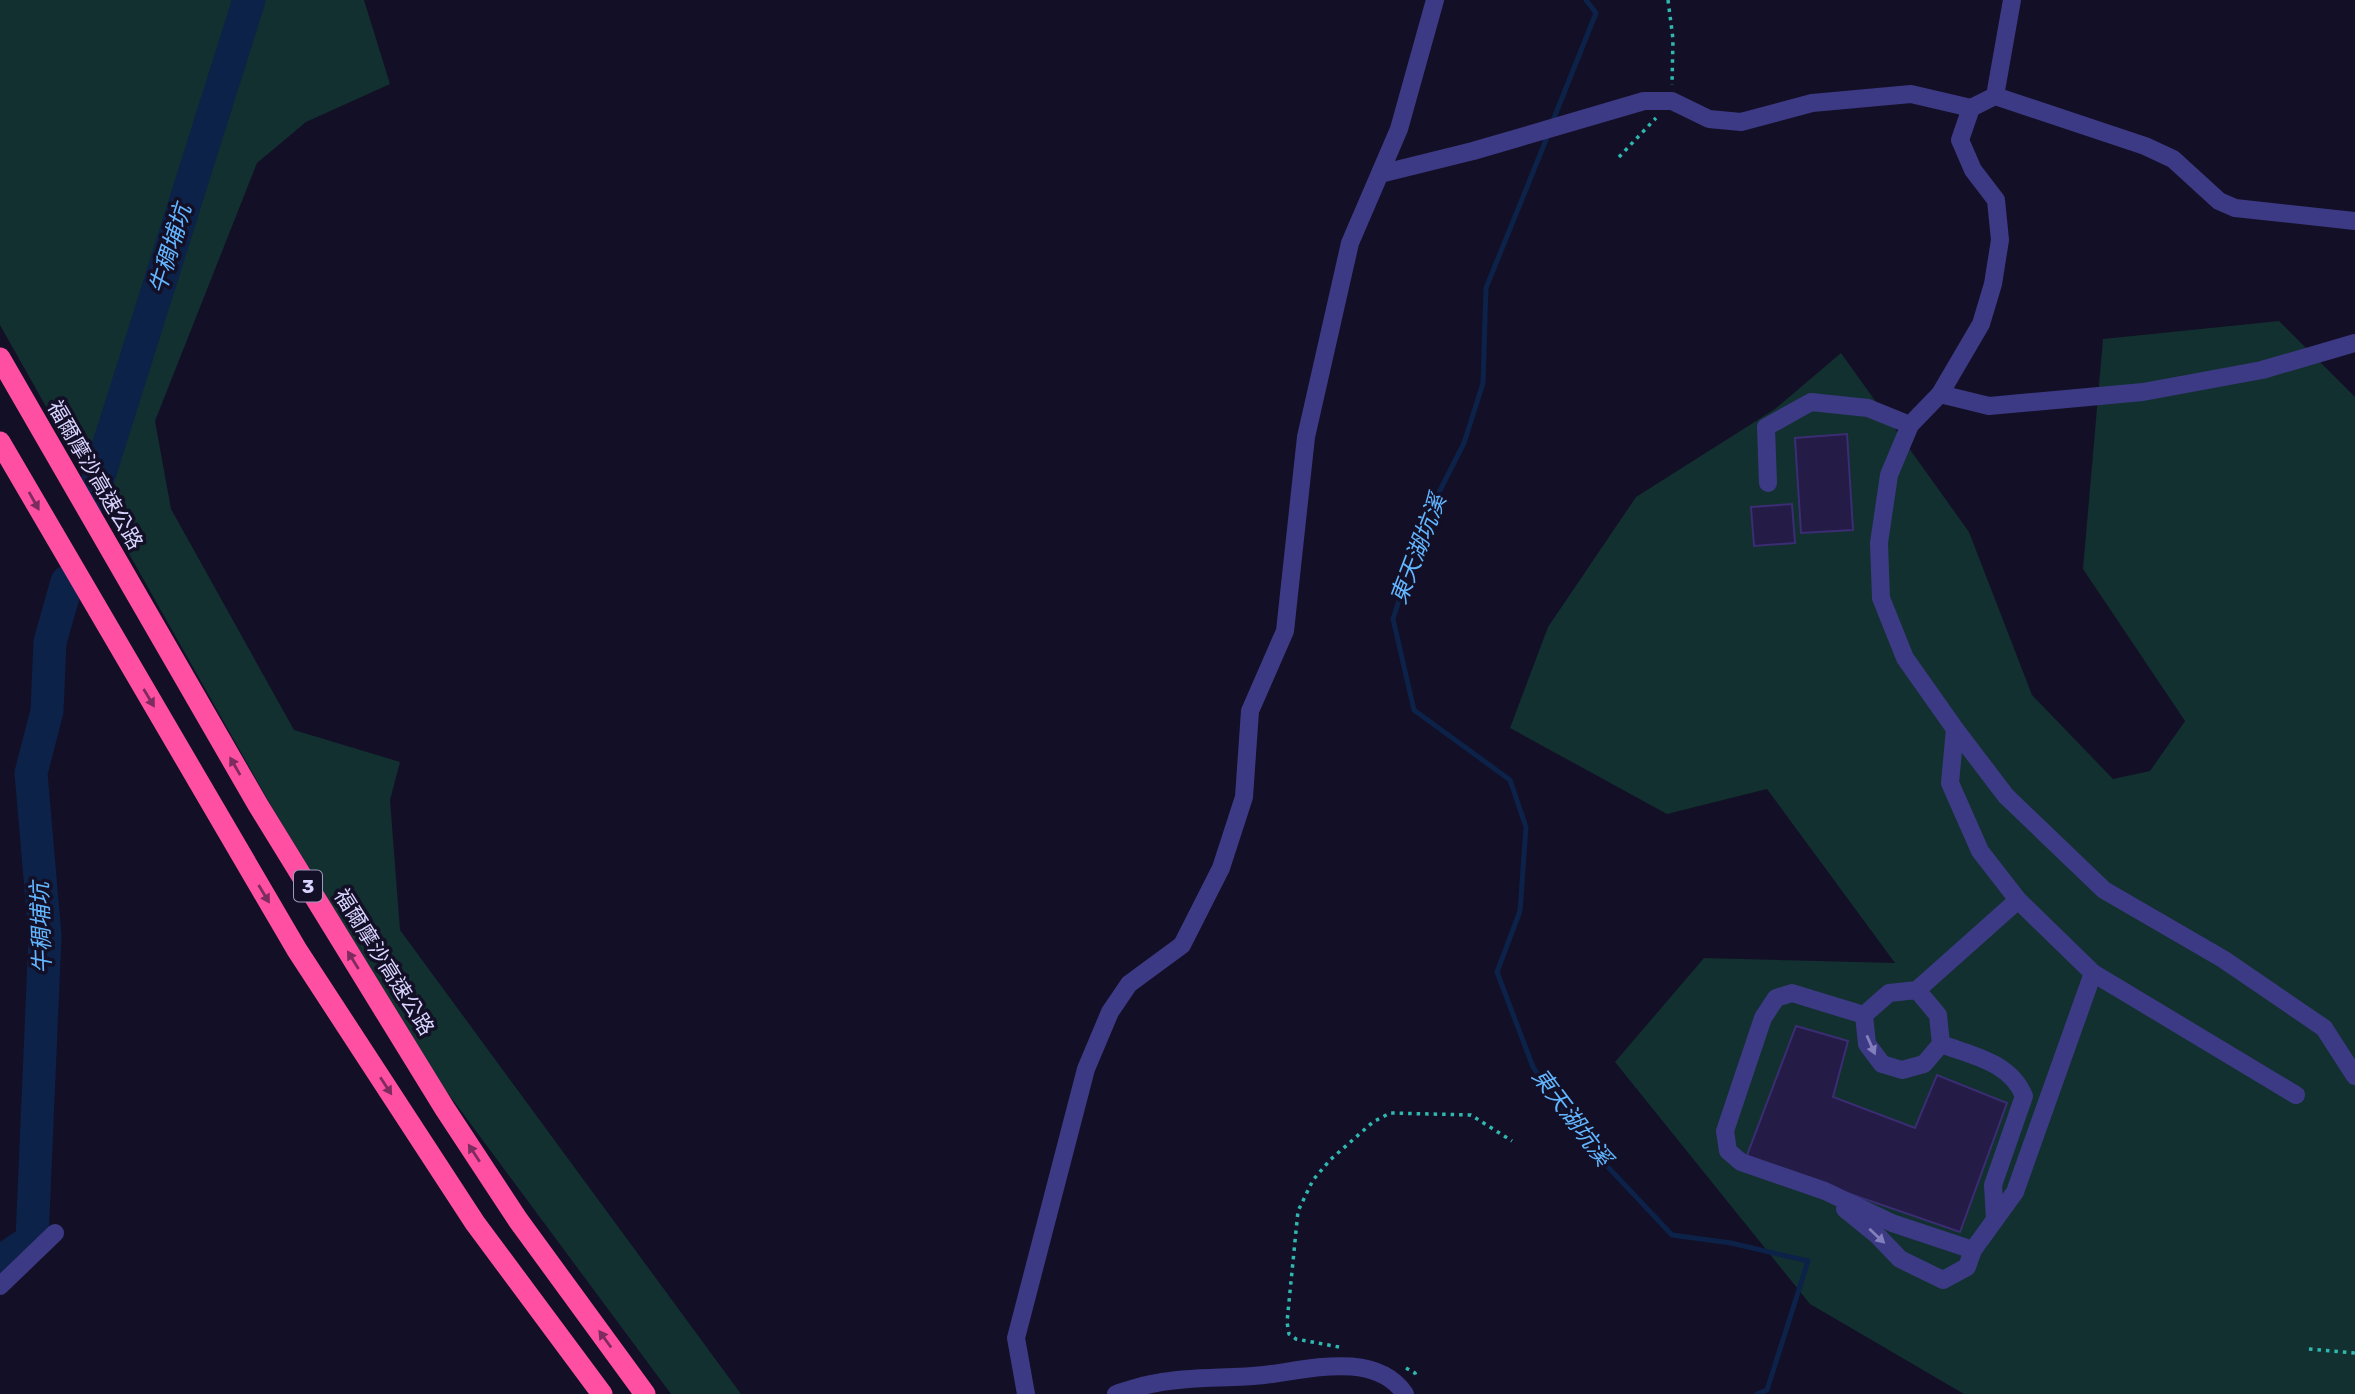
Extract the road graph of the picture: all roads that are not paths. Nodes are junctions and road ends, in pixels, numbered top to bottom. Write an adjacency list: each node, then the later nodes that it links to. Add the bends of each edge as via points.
1 (1435, 0): 5 (street, via 1399,129)
2 (2012, 0): 3 (street)
3 (1995, 96): 4 (street); 6 (street, via 2173,159 2219,201 2235,208)
4 (1971, 108): 5 (street, via 1911,94 1812,103 1741,122 1709,118 1672,101 1644,101); 9 (street, via 1960,140 1973,170 1996,200 2000,240 1981,324)
5 (1380, 174): 29 (street, via 1350,243 1306,437 1285,631 1250,711 1244,797 1221,868 1182,945 1129,984 1110,1012 1086,1069 1016,1338)
6 (2355, 221)
7 (2355, 343): 9 (street, via 2262,370 2143,392 1989,406)
8 (0, 358): 28 (highway, 福爾摩沙高速公路 / 3, one-way to 8, via 518,1220 445,1109 258,806)
9 (1940, 394): 10 (street)
10 (1910, 425): 12 (street, via 1868,408 1811,402 1766,427); 13 (street, via 1889,475 1879,542 1881,598 1905,658)
11 (0, 442): 27 (highway, 3, one-way to 27, via 297,950 475,1223)
12 (1768, 483)
13 (1955, 729): 14 (street, via 1950,783 1980,851); 19 (street, via 2006,796 2104,890 2223,960 2324,1028)
14 (2018, 900): 15 (street); 16 (street)
15 (2092, 973): 20 (street); 22 (street, via 2015,1192)
16 (1917, 990): 17 (street, via 1889,993); 18 (street, via 1938,1015)
17 (1864, 1015): 18 (street, one-way to 18, via 1867,1044 1882,1063 1902,1070 1924,1064); 21 (street, via 1792,993 1776,998 1763,1018 1725,1130 1728,1151 1741,1162)
18 (1941, 1044): 22 (street, via 2001,1067 2018,1080 2024,1096 1993,1185)
19 (2355, 1076)
20 (2296, 1095)
21 (1825, 1191): 24 (street, via 1892,1223); 24 (street, one-way to 24, via 1900,1259 1943,1280 1967,1267)
22 (1996, 1219): 24 (street)
23 (55, 1233): 25 (street)
24 (1973, 1250)
25 (0, 1286)
26 (1412, 1390): 30 (street, via 1368,1370 1321,1364 1266,1375 1159,1382)
27 (602, 1394)
28 (645, 1394)
29 (1026, 1394)
30 (1116, 1394)

